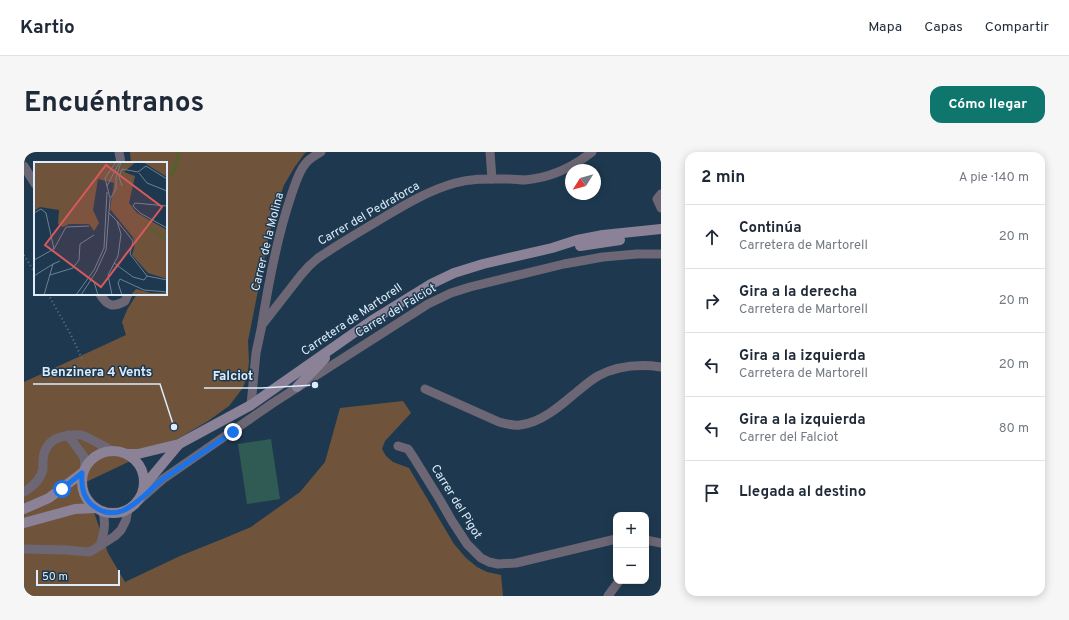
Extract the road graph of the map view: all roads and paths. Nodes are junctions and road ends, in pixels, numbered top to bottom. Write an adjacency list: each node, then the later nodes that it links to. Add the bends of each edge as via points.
1 (119, 152): 5 (street)
2 (321, 152): 20 (street, Carrer de la Molina, via 313,156 302,169 284,216)
3 (490, 152): 7 (street)
4 (592, 152): 7 (street, Carrer del Pedraforca, via 575,164 541,177 524,180)
5 (121, 162)
6 (24, 166): 8 (street)
7 (492, 179): 20 (street, Carrer del Pedraforca, via 474,179 440,188 407,204 334,247 309,266)
8 (34, 182)
9 (661, 194): 10 (street, via 657,199)
10 (661, 208)
11 (661, 229): 13 (main road, Carretera de Martorell, via 603,235)
12 (661, 236): 13 (main road, Carretera de Martorell)
13 (552, 248): 21 (main road, Carretera de Martorell, via 483,264 442,278)
14 (661, 254): 24 (street, Carrer del Falciot, via 603,257 564,264 450,293 428,304)
15 (24, 255): 16 (path)
16 (34, 271)
17 (49, 295): 22 (path)
18 (101, 295): 19 (street, via 110,305 115,306 125,301)
19 (128, 295)
20 (262, 325): 26 (street, Carrer del Pedraforca, via 256,353)
21 (335, 346): 24 (main road); 26 (main road, Carretera de Martorell)
22 (83, 361)
23 (661, 367): 25 (street, via 646,365 611,371 591,381 551,412 520,425 498,422)
24 (297, 387): 35 (street, Carrer del Falciot, via 163,479)
25 (425, 388)
26 (251, 405): 28 (main road, Carretera de Martorell)
27 (68, 435): 30 (street, via 84,436); 32 (street, via 84,457); 34 (street, via 54,439 46,448 39,478)
28 (179, 444): 31 (main road, Carretera de Martorell); 33 (main road, Carretera de Martorell)
29 (398, 446): 40 (street, Carrer del Pigot, via 408,449 467,544 489,562 516,563)
30 (111, 450): 31 (main road, Carretera de Martorell); 32 (main road, via 96,455)
31 (128, 454): 33 (main road, via 142,470)
32 (84, 470): 36 (main road, via 49,498); 38 (main road, via 82,489 89,503)
33 (144, 486): 35 (main road, Carretera de Martorell)
34 (24, 492)
35 (138, 500): 37 (main road, Carretera de Martorell)
36 (24, 509)
37 (128, 509): 38 (main road, via 118,513); 43 (street, via 121,530)
38 (99, 510): 39 (main road, via 75,509); 43 (street, via 105,521)
39 (24, 523)
40 (613, 540)
41 (649, 541): 42 (street)
42 (661, 543)
43 (100, 546): 44 (street, via 88,552)
44 (24, 549)
45 (617, 584): 46 (street)
46 (608, 596)

